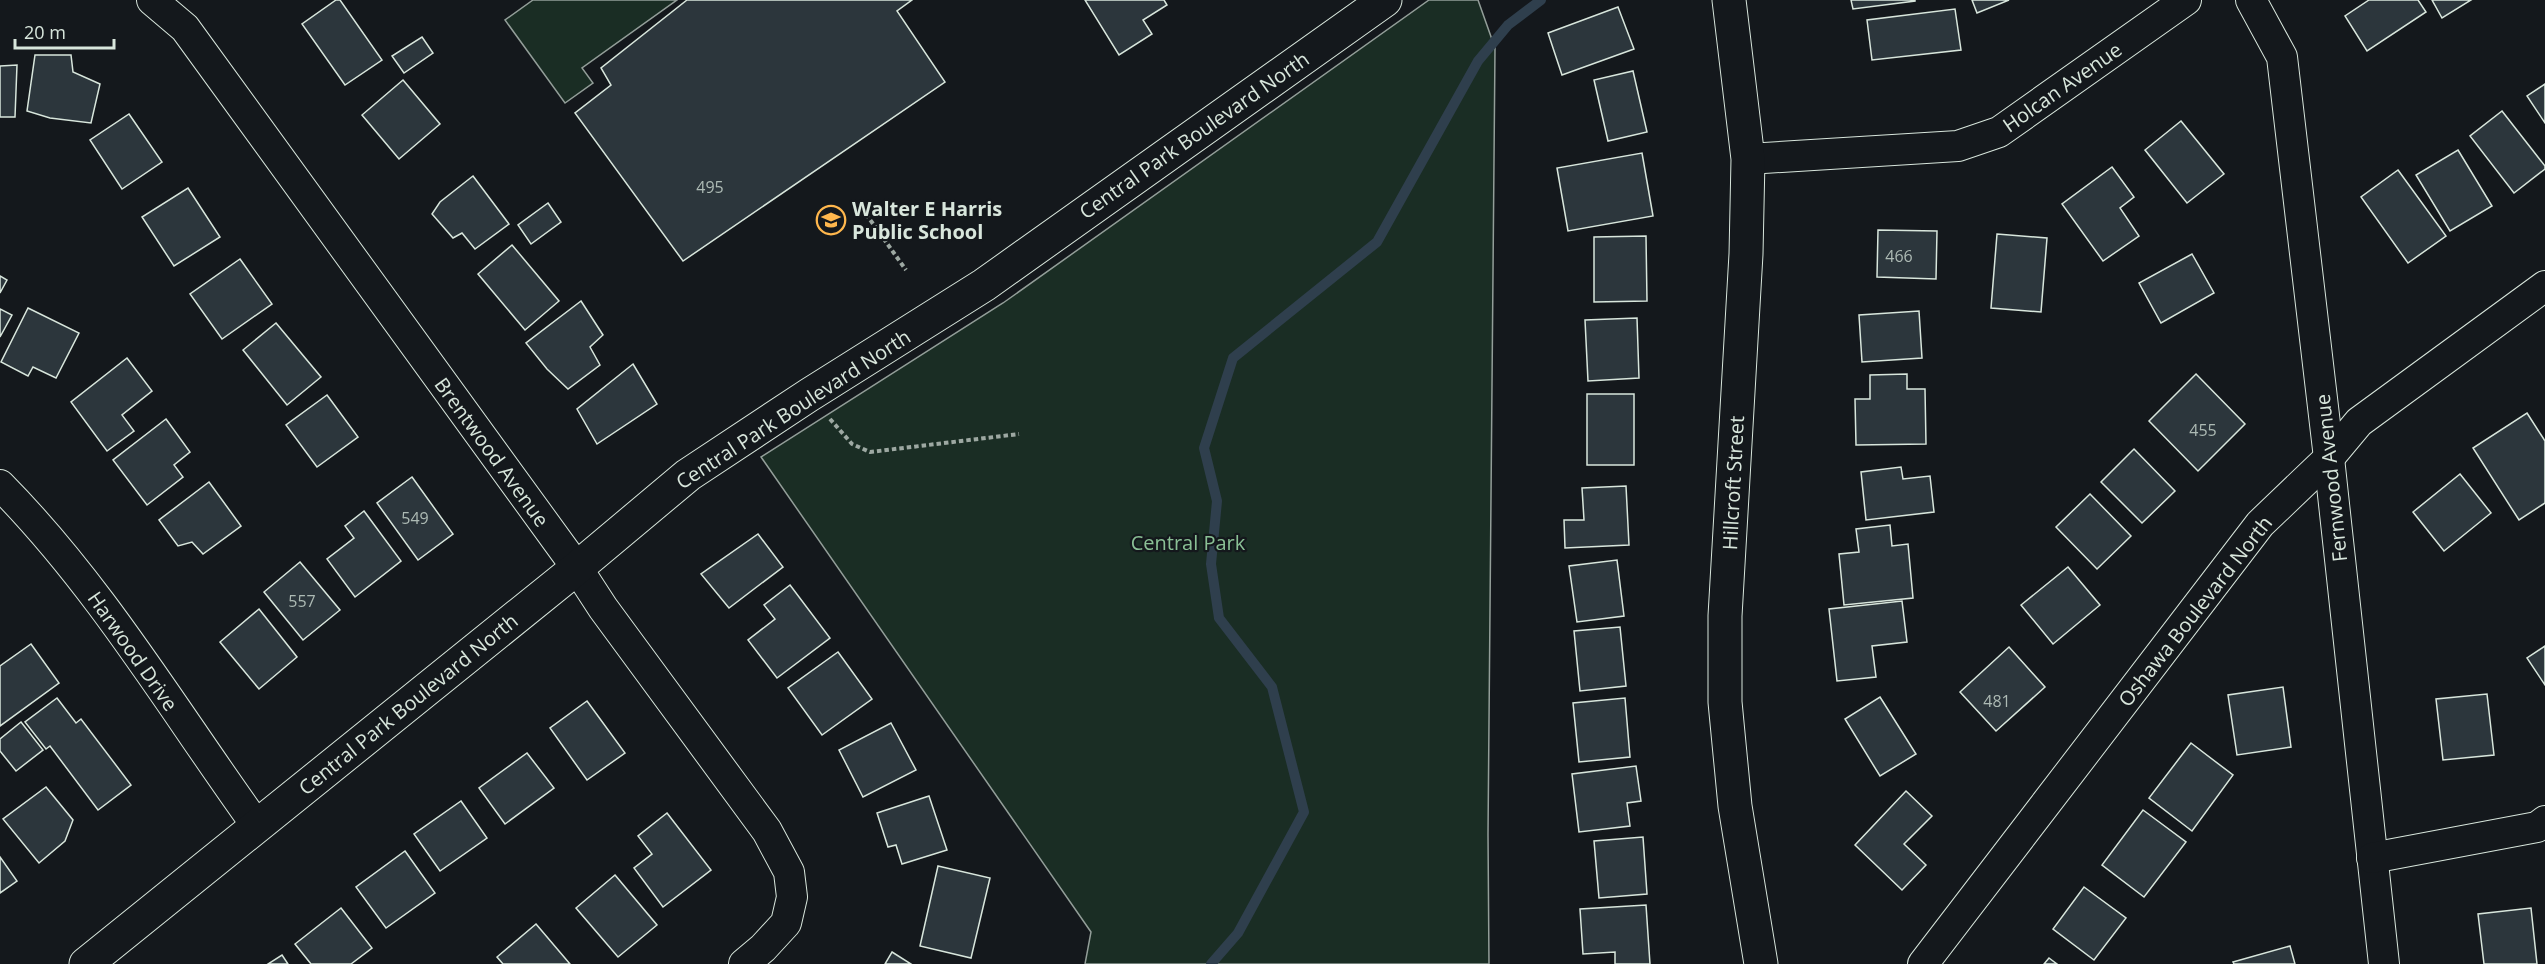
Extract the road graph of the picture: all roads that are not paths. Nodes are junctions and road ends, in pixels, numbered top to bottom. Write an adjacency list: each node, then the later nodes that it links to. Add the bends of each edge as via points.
1 (152, 0): 10 (street, Brentwood Avenue, via 185,27)
2 (1385, 0): 10 (street, Central Park Boulevard North, via 984,285 688,475)
3 (1729, 0): 6 (street, Hillcroft Street)
4 (2186, 0): 6 (street, Holcan Avenue, via 1999,132 1958,146)
5 (2251, 0): 8 (street, Fernwood Avenue, via 2282,57)
6 (1748, 159): 14 (street, Hillcroft Street, via 1725,616 1725,702 1735,806)
7 (2545, 286): 8 (street, Oshawa Boulevard North, via 2359,422)
8 (2329, 458): 13 (street, Fernwood Avenue); 17 (street, Oshawa Boulevard North, via 2260,524)
9 (0, 485): 12 (street, Harwood Drive, via 37,522 99,601)
10 (577, 568): 12 (street, Central Park Boulevard North); 16 (street, Brentwood Avenue, via 767,831 789,872 792,897 786,923)
11 (2545, 821): 13 (street, via 2537,827)
12 (256, 826): 15 (street, Central Park Boulevard North)
13 (2372, 858): 18 (street, Fernwood Avenue)
14 (1761, 963)
15 (86, 964)
16 (744, 964)
17 (1923, 964)
18 (2384, 964)

